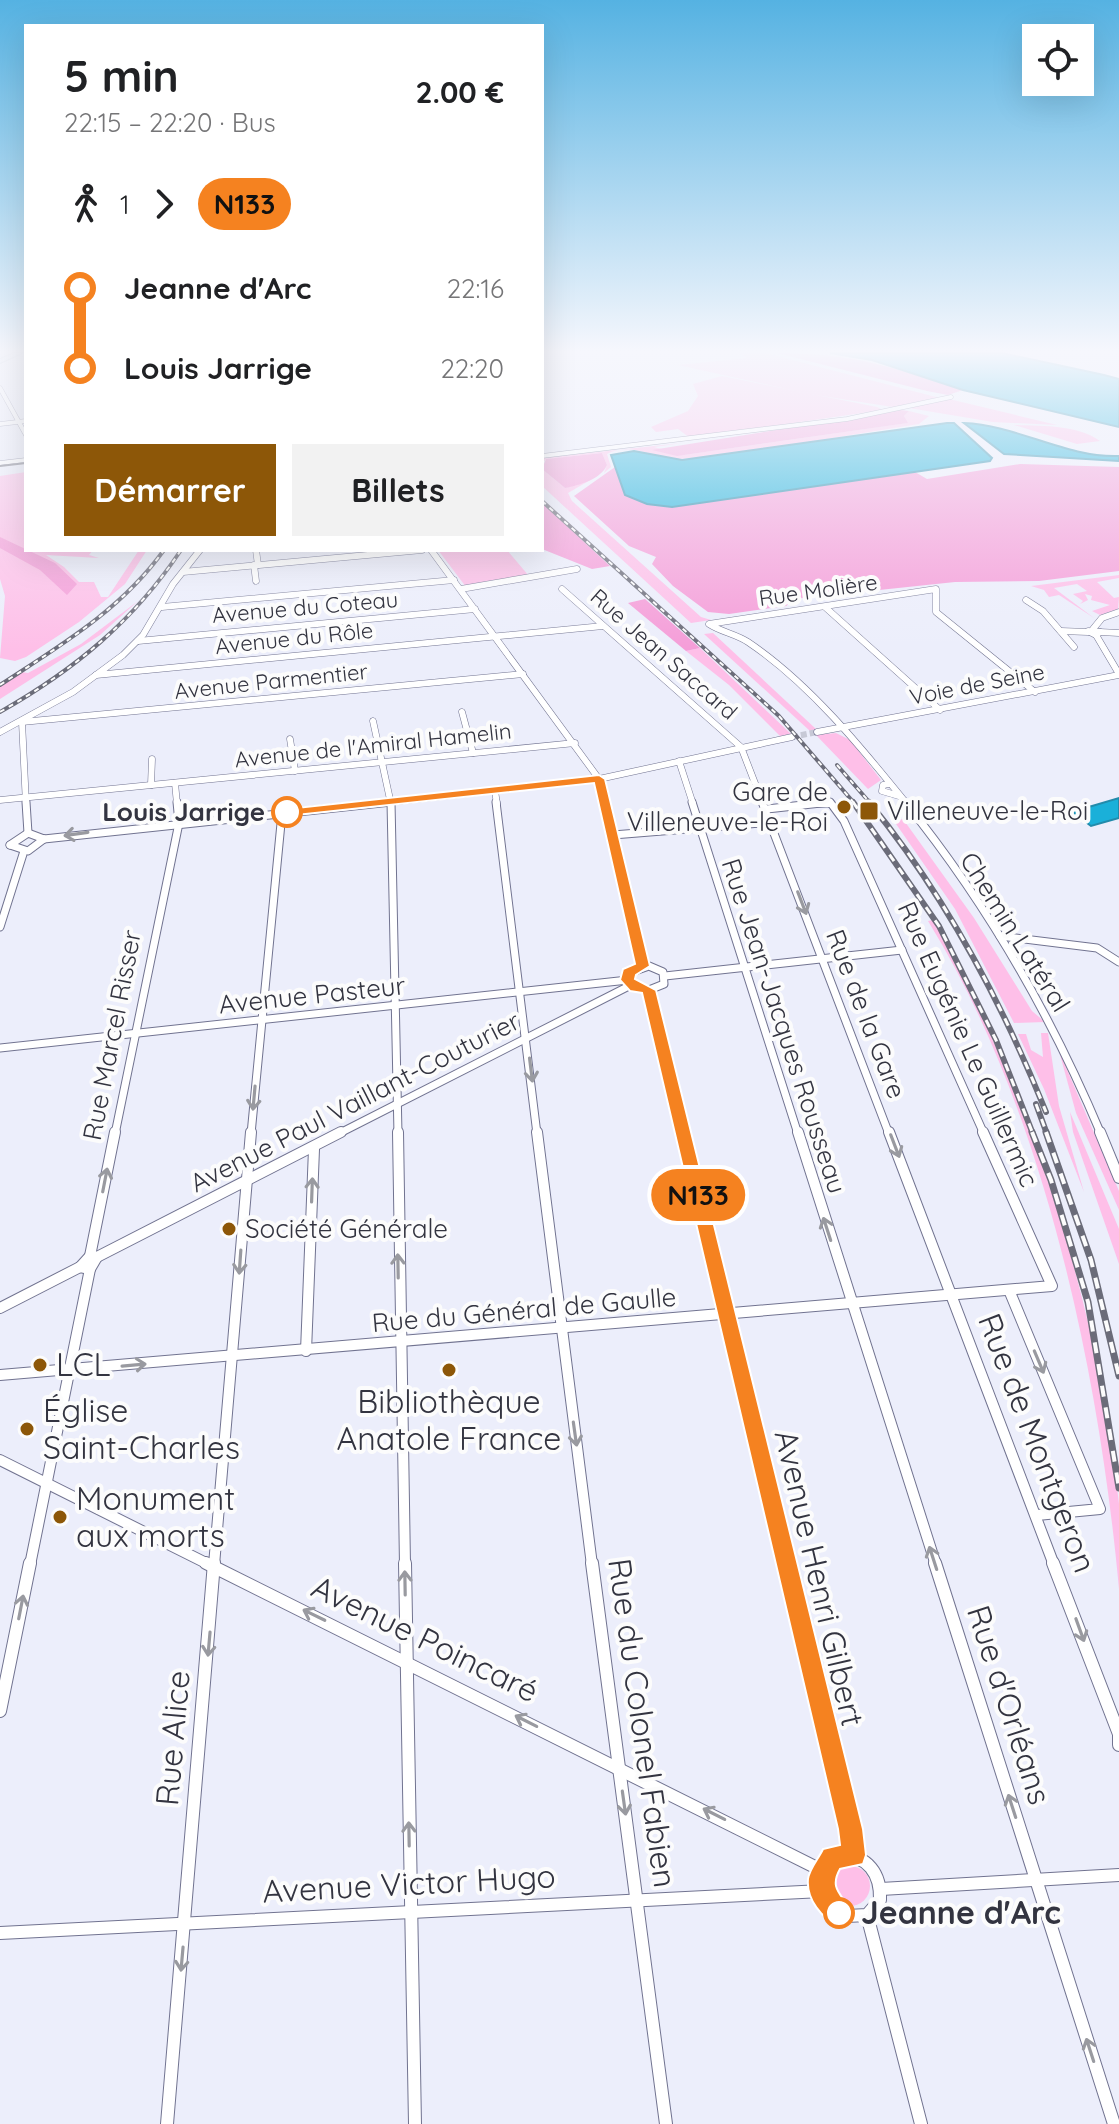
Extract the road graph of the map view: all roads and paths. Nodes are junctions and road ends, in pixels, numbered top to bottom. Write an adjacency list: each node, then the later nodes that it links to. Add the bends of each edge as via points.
1 (578, 452): 2 (street)
2 (544, 456)
3 (24, 460): 4 (street)
4 (0, 463)
5 (198, 552): 11 (street)
6 (256, 552): 9 (street)
7 (400, 552): 9 (street)
8 (433, 552): 12 (street)
9 (258, 565): 11 (street); 13 (street)
10 (577, 569): 14 (street)
11 (183, 572): 17 (street)
12 (454, 580): 14 (street); 17 (street)
13 (256, 581)
14 (461, 589): 19 (street)
15 (562, 589): 21 (street, Rue Jean Saccard)
16 (1026, 600): 23 (street)
17 (162, 607): 28 (street)
18 (825, 607): 22 (street, Rue Molière, via 712,621); 33 (street, Rue Molière, via 936,589 936,612); 34 (street)
19 (475, 609): 26 (street); 28 (street, Avenue du Coteau)
20 (1119, 612): 24 (street, via 1102,618)
21 (603, 626): 26 (street, Avenue du Rôle); 44 (street, Rue Jean Saccard)
22 (711, 626): 38 (street, Chemin Latéral, via 751,644)
23 (1061, 631): 24 (street); 29 (street)
24 (1094, 632): 25 (street); 32 (street)
25 (1119, 635): 27 (street)
26 (496, 636): 30 (street); 31 (street, Avenue du Rôle)
27 (1111, 639)
28 (138, 641): 31 (street)
29 (1074, 647)
30 (523, 674): 37 (street, Avenue Parmentier); 43 (street)
31 (96, 675): 37 (street)
32 (1119, 675): 33 (street, Voie de Seine)
33 (1035, 692): 34 (street, Voie de Seine)
34 (940, 710): 38 (street, Voie de Seine)
35 (462, 712): 45 (street)
36 (373, 721): 48 (street)
37 (22, 722): 39 (street); 54 (street)
38 (840, 726): 40 (street, Voie de Seine); 69 (street, Chemin Latéral, via 899,796)
39 (0, 732)
40 (817, 732)
41 (792, 737): 44 (street)
42 (290, 739): 49 (street)
43 (575, 743): 45 (street, Avenue de l'Amiral Hamelin); 50 (street)
44 (741, 747): 47 (street); 57 (street, Rue de la Gare)
45 (473, 753): 48 (street, Avenue de l'Amiral Hamelin)
46 (152, 759): 52 (street)
47 (679, 761): 50 (street); 61 (street, Rue Jean-Jacques Rousseau)
48 (381, 762): 49 (street, Avenue de l'Amiral Hamelin); 56 (street)
49 (295, 771): 51 (street, Avenue de l'Amiral Hamelin)
50 (599, 779): 53 (street); 63 (street)
51 (175, 783): 52 (street, Avenue de l'Amiral Hamelin); 60 (street, Rue Marcel Risser)
52 (151, 785): 54 (street, Avenue de l'Amiral Hamelin)
53 (495, 791): 56 (street); 78 (street, Rue du Colonel Fabien)
54 (27, 797): 55 (street, Avenue de l'Amiral Hamelin); 62 (street)
55 (0, 800)
56 (390, 803): 58 (street); 79 (street)
57 (767, 809): 59 (street, Rue de la Gare); 70 (street, Rue Eugénie Le Guillermic, via 830,802 844,821)
58 (282, 813): 60 (street); 80 (street, Rue Alice)
59 (772, 822): 61 (street); 71 (street, Rue de la Gare, one-way to 71)
60 (179, 823): 64 (street, one-way to 64); 81 (street, Rue Marcel Risser)
61 (701, 828): 63 (street); 74 (street, Rue Jean-Jacques Rousseau)
62 (28, 833): 64 (street); 65 (street)
63 (613, 835): 73 (street)
64 (44, 839): 67 (street)
65 (10, 845): 66 (street); 67 (street)
66 (0, 846)
67 (24, 851): 68 (street)
68 (0, 927)
69 (1000, 936): 72 (street, via 1097,948); 86 (street, Chemin Latéral, via 1051,1026)
70 (902, 950): 71 (street); 90 (street, Rue Eugénie Le Guillermic)
71 (823, 959): 74 (street); 92 (street, Rue de la Gare, one-way to 92)
72 (1119, 962)
73 (643, 966): 75 (street); 76 (street, Avenue Paul Vaillant-Couturier, via 629,973)
74 (744, 967): 75 (street); 93 (street, Rue Jean-Jacques Rousseau, one-way to 74)
75 (665, 976): 77 (street, via 664,984)
76 (629, 983): 77 (street); 78 (street, Avenue Pasteur); 82 (street, Avenue Paul Vaillant-Couturier)
77 (649, 990): 95 (street, Avenue Henri Gilbert)
78 (520, 992): 79 (street, Avenue Pasteur); 82 (street, Rue du Colonel Fabien)
79 (394, 1006): 80 (street, Avenue Pasteur); 84 (street)
80 (261, 1021): 81 (street, Avenue Pasteur); 87 (street, Rue Alice, one-way to 87)
81 (134, 1034): 83 (street, Avenue Pasteur); 88 (street, Rue Marcel Risser, one-way to 81)
82 (527, 1039): 84 (street, Avenue Paul Vaillant-Couturier); 96 (street, Rue du Colonel Fabien, one-way to 96)
83 (0, 1048)
84 (396, 1105): 85 (street, Avenue Paul Vaillant-Couturier); 97 (street, one-way to 84)
85 (314, 1149): 87 (street, Avenue Paul Vaillant-Couturier); 98 (street, one-way to 85)
86 (1119, 1178)
87 (246, 1184): 88 (street, Avenue Paul Vaillant-Couturier); 99 (street, Rue Alice, one-way to 99)
88 (93, 1257): 89 (street)
89 (85, 1268): 94 (street); 100 (street)
90 (1052, 1286): 91 (street, Rue du Général de Gaulle)
91 (1009, 1290): 92 (street, Rue du Général de Gaulle); 104 (street, one-way to 104, via 1100,1509)
92 (953, 1295): 93 (street, Rue du Général de Gaulle); 104 (street, Rue de Montgeron)
93 (851, 1303): 95 (street, Rue du Général de Gaulle); 113 (street, Rue d'Orléans, one-way to 93)
94 (0, 1308)
95 (727, 1314): 96 (street, Rue du Général de Gaulle); 110 (street, Avenue Henri Gilbert)
96 (561, 1329): 97 (street, Rue du Général de Gaulle); 109 (street, Rue du Colonel Fabien, one-way to 109)
97 (399, 1344): 98 (street, Rue du Général de Gaulle); 106 (street, one-way to 97)
98 (306, 1351): 99 (street, Rue du Général de Gaulle)
99 (232, 1357): 100 (street, Rue du Général de Gaulle, one-way to 99); 105 (street, Rue Alice)
100 (69, 1371): 101 (street, Rue du Général de Gaulle); 103 (street)
101 (0, 1375)
102 (0, 1460): 103 (street, Avenue Poincaré)
103 (47, 1482): 105 (street, Avenue Poincaré); 107 (street, one-way to 103)
104 (1037, 1515): 108 (street, Rue de Montgeron, one-way to 108)
105 (216, 1566): 106 (street, Avenue Poincaré, one-way to 105); 119 (street, Rue Alice, one-way to 119)
106 (406, 1661): 109 (street, Avenue Poincaré, one-way to 106); 117 (street, one-way to 106)
107 (0, 1711)
108 (1119, 1745)
109 (620, 1767): 111 (street, Avenue Poincaré, one-way to 109); 116 (street, Rue du Colonel Fabien, one-way to 116)
110 (854, 1855): 111 (street, via 832,1858); 114 (street, via 873,1868)
111 (823, 1871): 115 (street)
112 (1119, 1875): 113 (street)
113 (1036, 1880): 114 (street); 125 (street, Rue d'Orléans, one-way to 113)
114 (881, 1889): 118 (street, via 875,1909)
115 (822, 1891): 116 (street, Avenue Victor Hugo); 118 (street, via 839,1913)
116 (637, 1900): 117 (street, Avenue Victor Hugo); 123 (street, Rue du Colonel Fabien)
117 (411, 1912): 119 (street, Avenue Victor Hugo); 122 (street)
118 (867, 1915): 124 (street)
119 (185, 1923): 120 (street, Avenue Victor Hugo); 121 (street, Rue Alice, one-way to 121)
120 (0, 1933)
121 (167, 2124)
122 (415, 2124)
123 (666, 2124)
124 (921, 2124)
125 (1114, 2124)

